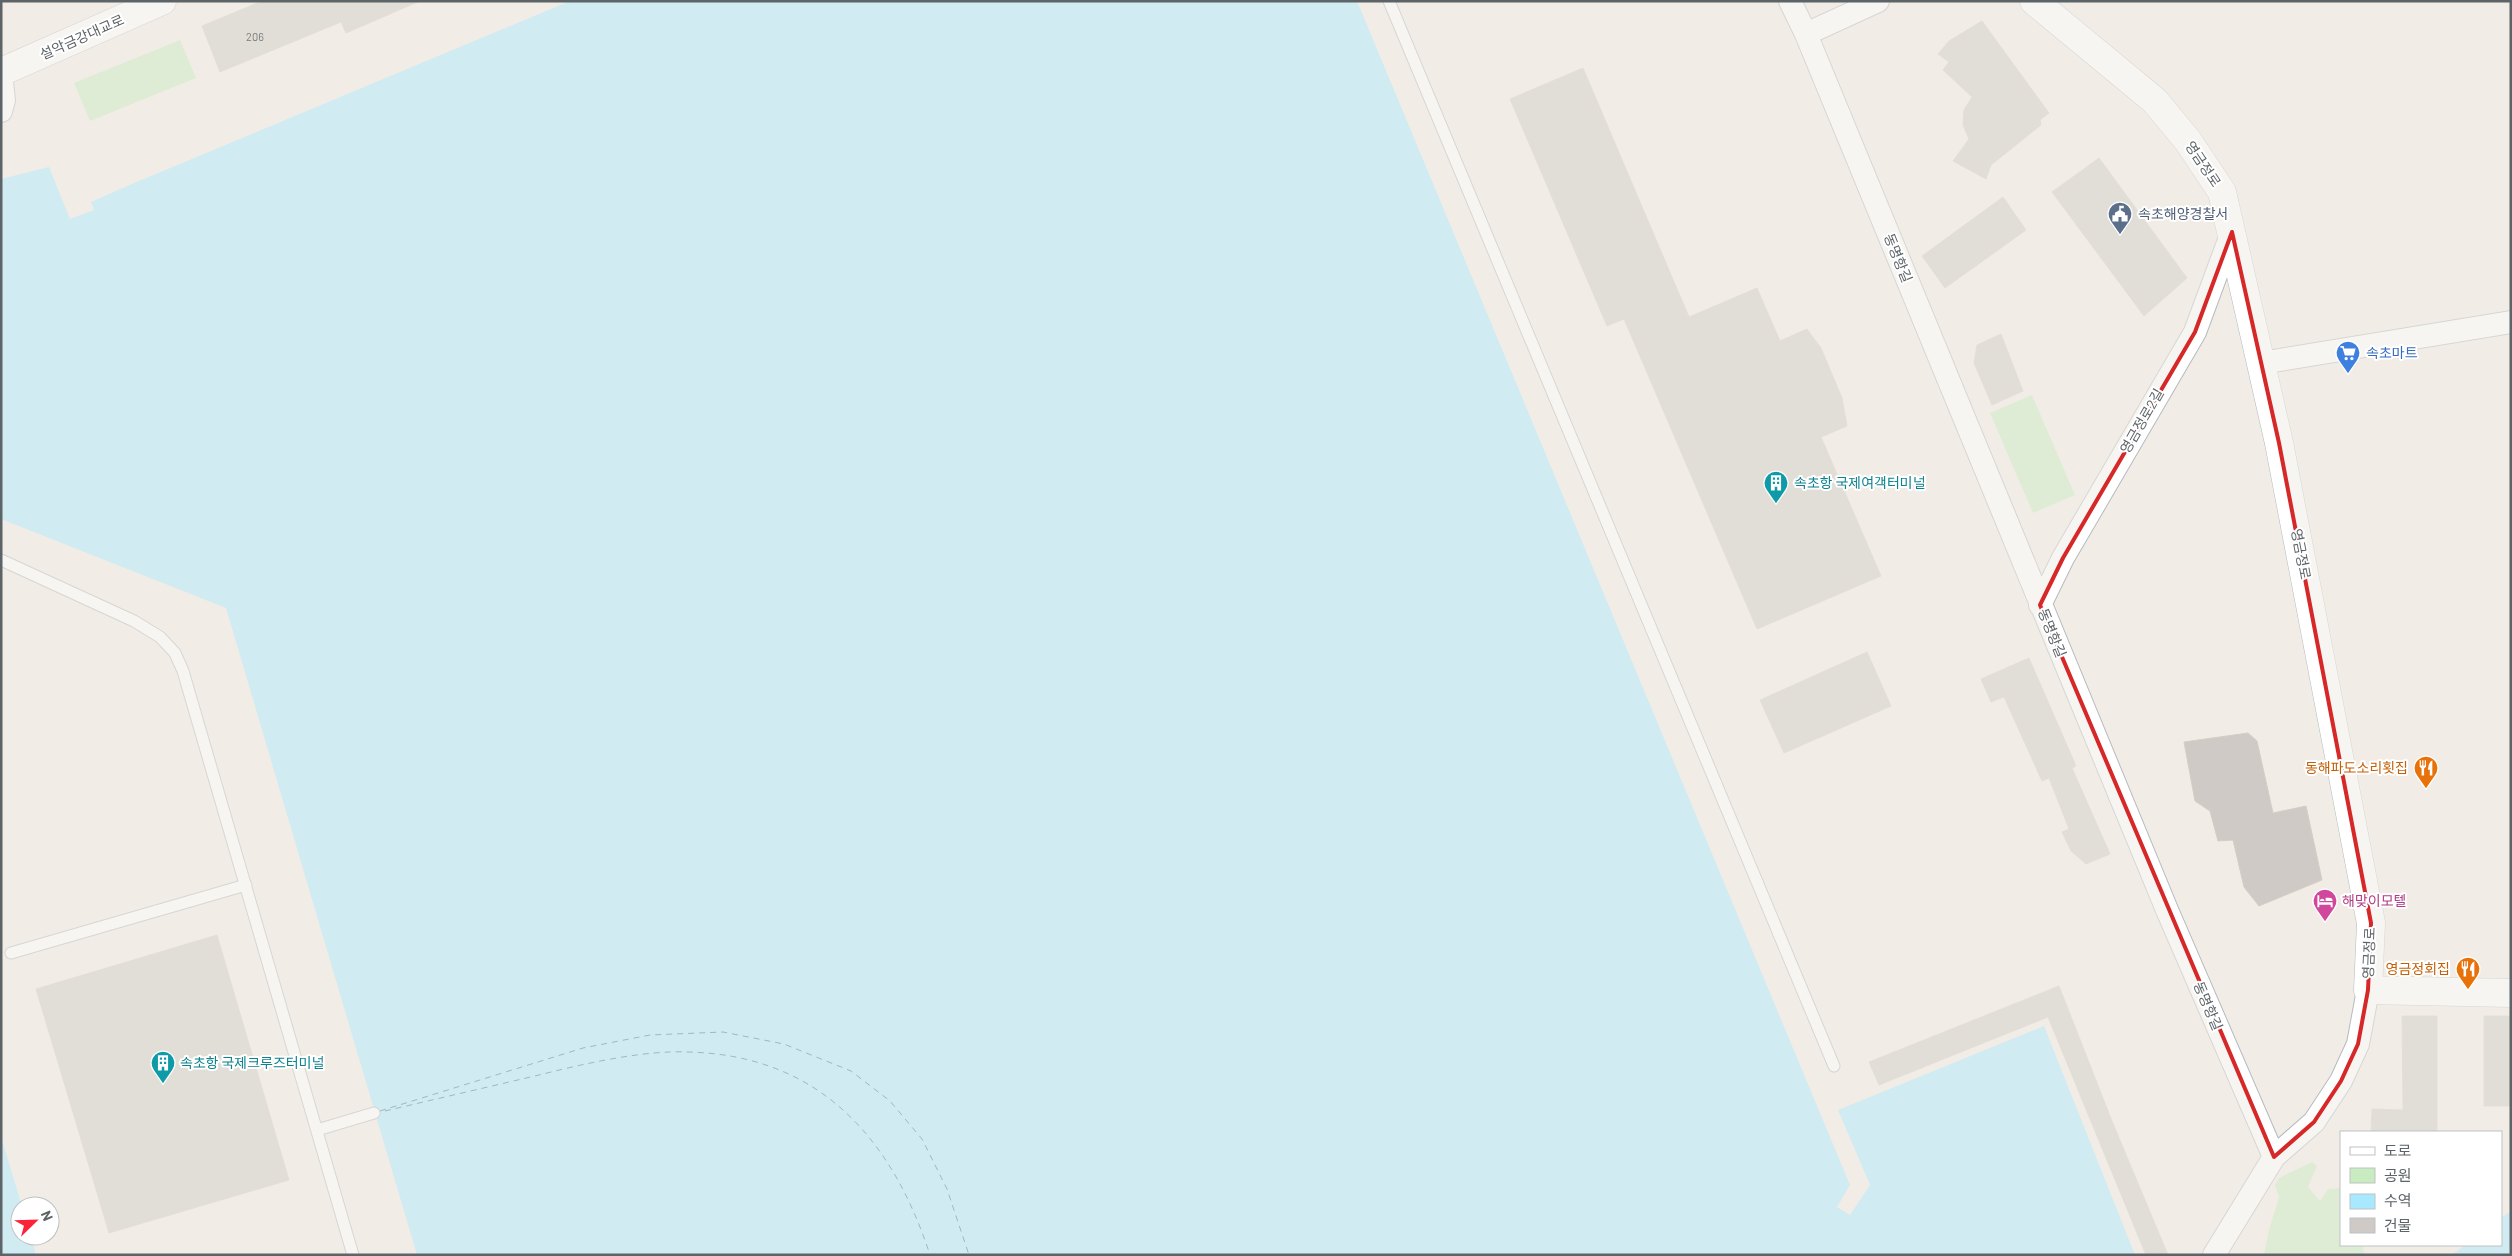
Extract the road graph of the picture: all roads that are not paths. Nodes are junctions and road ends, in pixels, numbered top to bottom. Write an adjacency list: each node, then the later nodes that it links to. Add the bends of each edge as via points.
1 (162, 1): 7 (street, 설악금강대교로)
2 (1389, 1): 18 (lane)
3 (1790, 1): 6 (street, 동명항길)
4 (1878, 1): 6 (street)
5 (2034, 1): 9 (street, 영금정로, via 2155,101 2188,141 2222,192)
6 (1806, 34): 13 (street, 동명항길)
7 (1, 72): 8 (street, via 4,100)
8 (1, 111)
9 (2232, 232): 11 (street, 영금정로); 13 (street, 영금정로2길, via 2194,332 2063,558)
10 (2511, 322): 11 (street)
11 (2261, 363): 16 (street, 영금정로, via 2283,462 2371,923)
12 (1, 560): 14 (lane, via 134,621 160,636 175,654 183,671)
13 (2040, 605): 21 (street, 동명항길, via 2166,910)
14 (246, 885): 15 (lane); 20 (lane)
15 (11, 953)
16 (2368, 990): 17 (street); 21 (street, 영금정로, via 2358,1044 2341,1081 2314,1122)
17 (2511, 993)
18 (1834, 1066)
19 (374, 1113): 20 (lane)
20 (317, 1130): 22 (lane)
21 (2274, 1158): 23 (street)
22 (353, 1255)
23 (2214, 1255)

